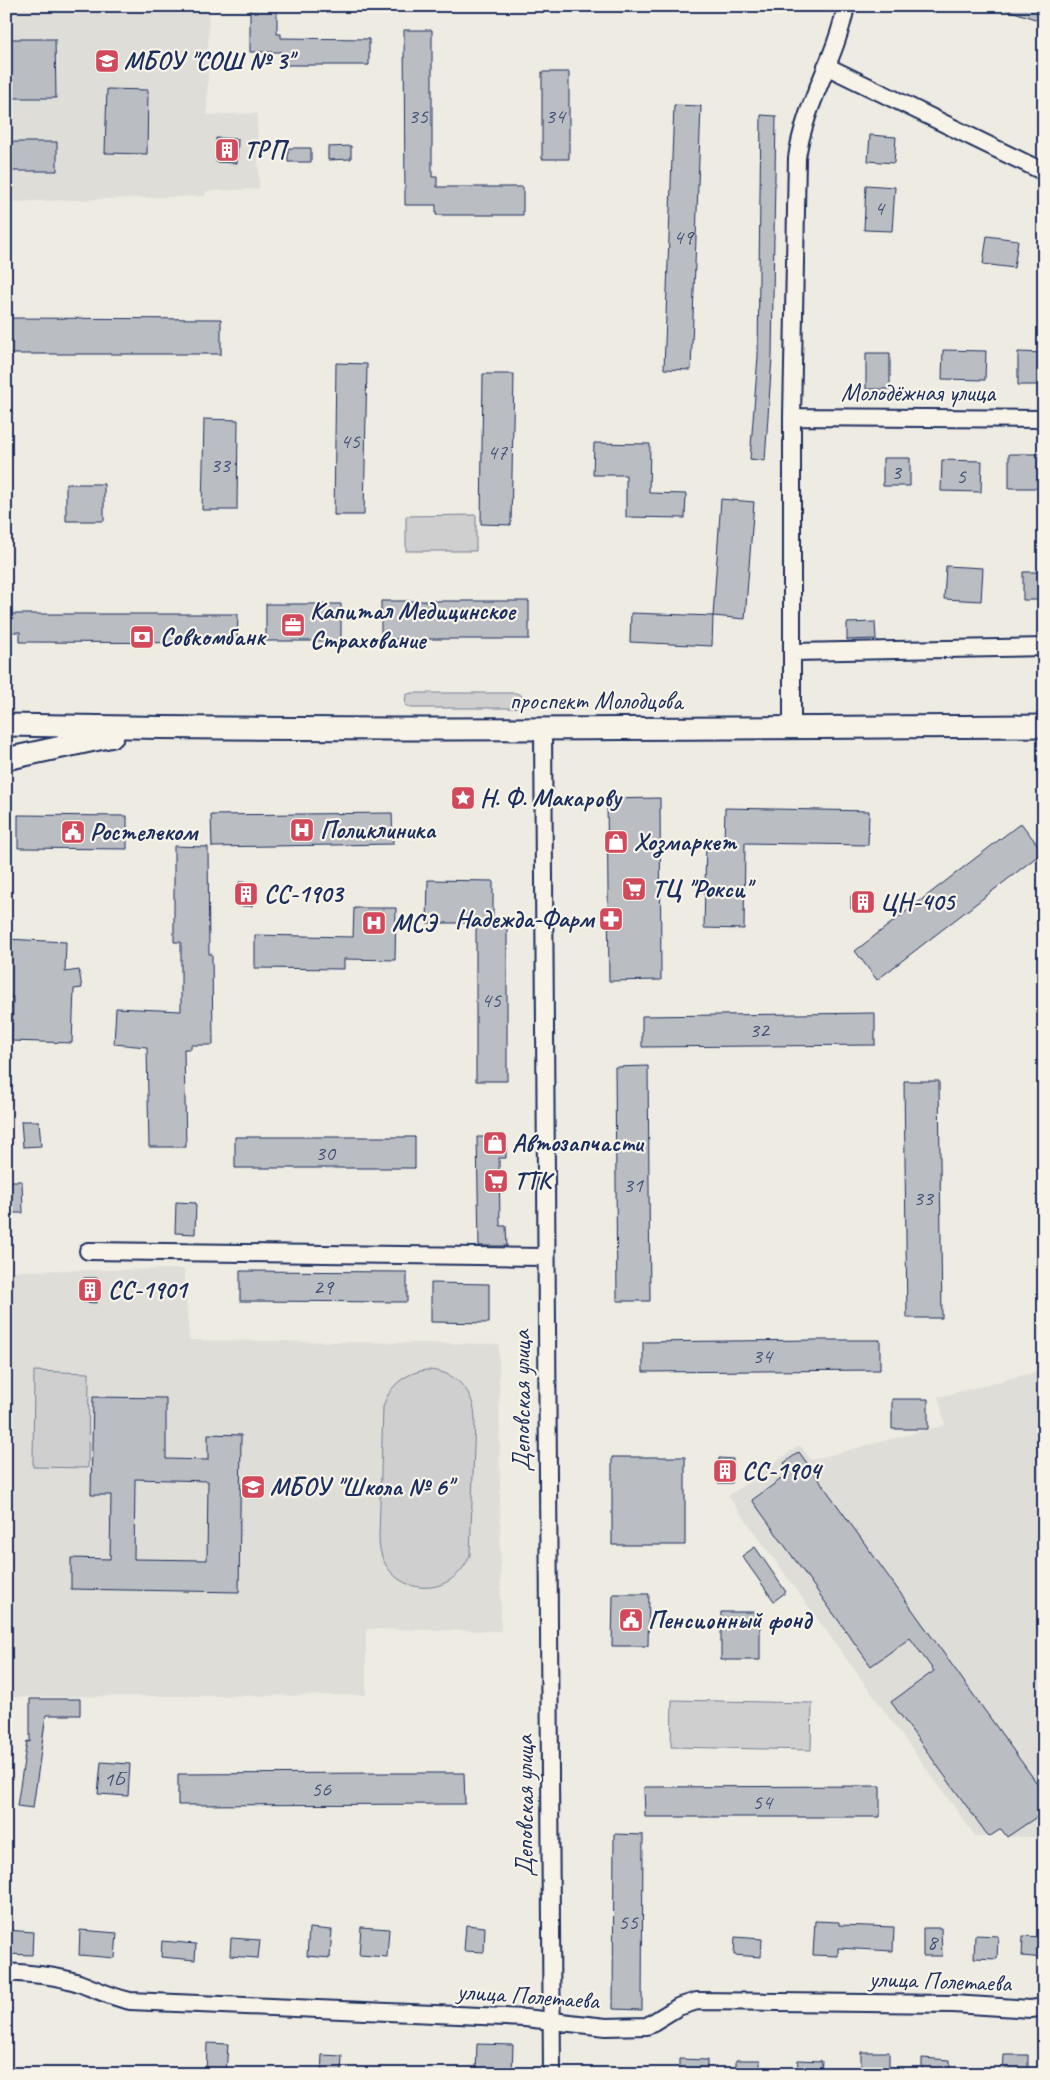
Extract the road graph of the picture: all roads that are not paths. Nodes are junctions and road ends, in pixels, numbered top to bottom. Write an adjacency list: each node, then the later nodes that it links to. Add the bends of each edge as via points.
1 (846, 6): 2 (street)
2 (826, 66): 3 (street); 4 (street, via 801,133 797,158)
3 (1044, 172)
4 (792, 417): 5 (street, Молодёжная улица); 7 (street)
5 (1044, 419)
6 (1044, 647): 7 (street)
7 (793, 652): 12 (street)
8 (6, 725): 10 (main road, проспект Молодцова)
9 (1044, 726): 12 (main road, проспект Молодцова)
10 (149, 728): 11 (main road, проспект Молодцова); 13 (main road, проспект Молодцова)
11 (543, 728): 12 (main road, проспект Молодцова); 15 (street, Деповская улица)
12 (792, 728)
13 (6, 759)
14 (88, 1250): 15 (street)
15 (546, 1257): 18 (street, Деповская улица)
16 (6, 1972): 18 (street, улица Полетаева, via 54,1977 130,2001)
17 (1044, 2007): 18 (street, улица Полетаева, via 714,2000 678,2007 647,2026 606,2027)
18 (552, 2021): 19 (street, Деповская улица)
19 (552, 2074)

